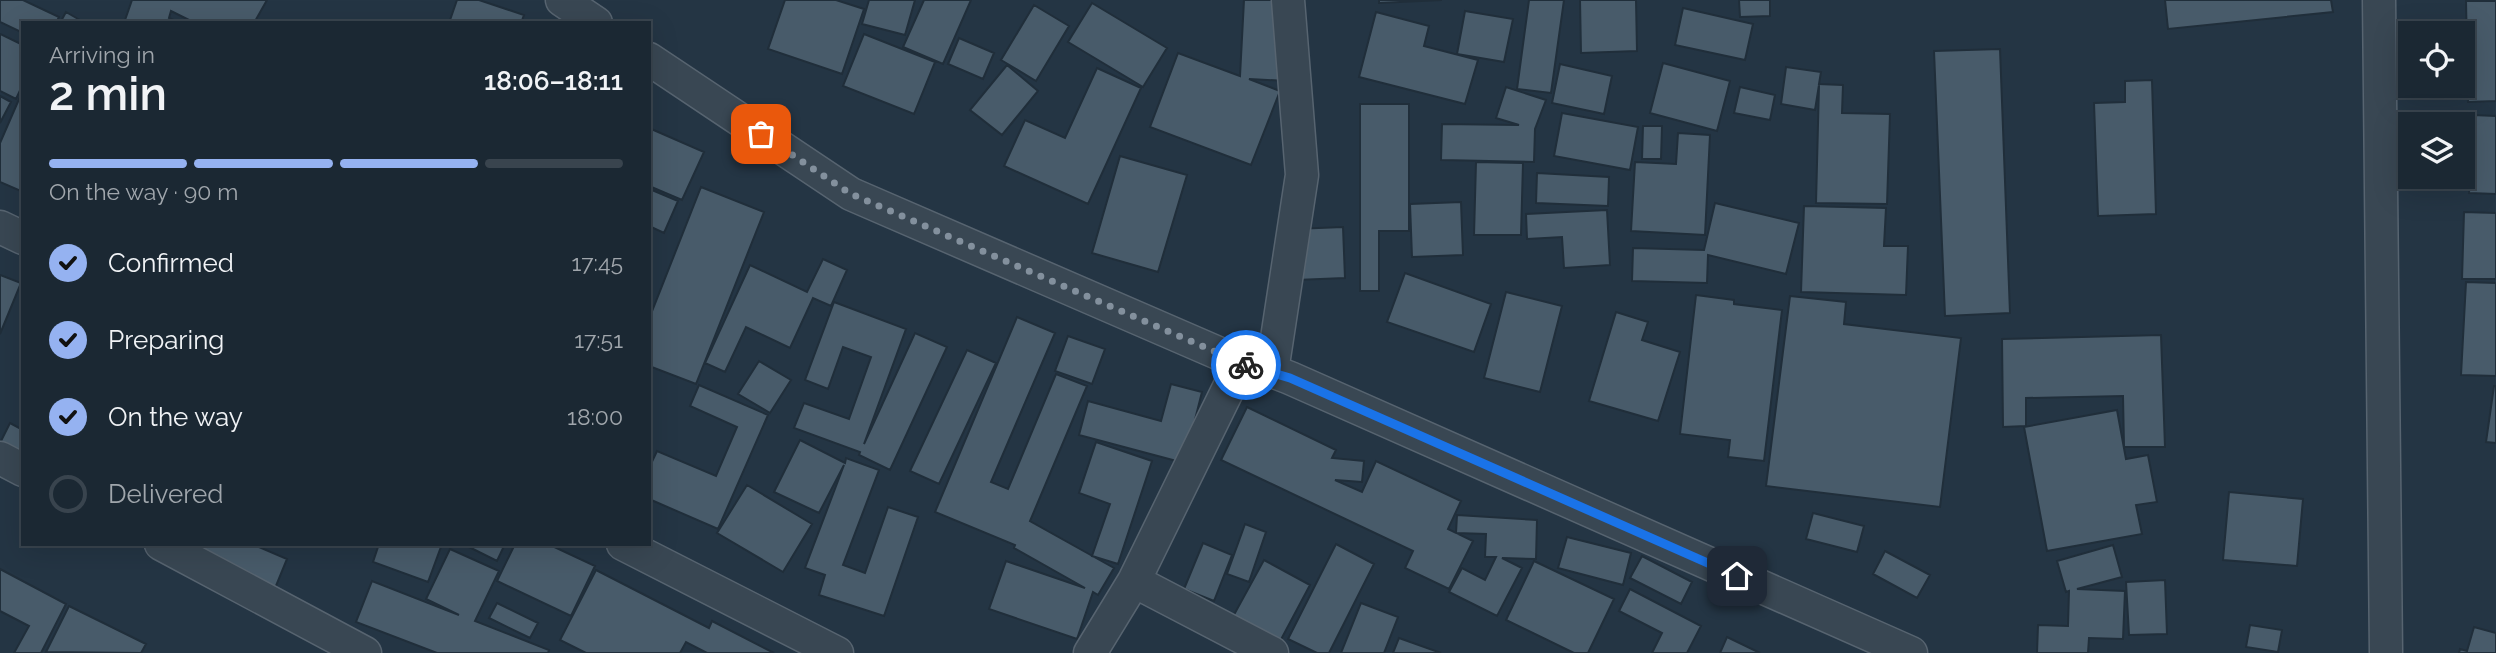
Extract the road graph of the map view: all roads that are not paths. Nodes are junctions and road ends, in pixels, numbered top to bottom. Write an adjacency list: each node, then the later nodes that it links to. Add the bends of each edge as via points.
1 (562, 0): 4 (street)
2 (1288, 0): 9 (street, via 1302,176)
3 (2379, 0): 21 (street)
4 (593, 21)
5 (651, 60): 8 (street, via 851,194)
6 (0, 226): 7 (street)
7 (21, 237)
8 (1241, 363): 9 (street); 14 (street)
9 (1272, 371): 20 (street)
10 (0, 458): 11 (street)
11 (21, 469)
12 (164, 546): 15 (street)
13 (627, 546): 17 (street)
14 (1134, 581): 18 (street); 19 (street)
15 (309, 638): 16 (street)
16 (365, 653)
17 (837, 653)
18 (1090, 653)
19 (1272, 653)
20 (1911, 653)
21 (2386, 653)

